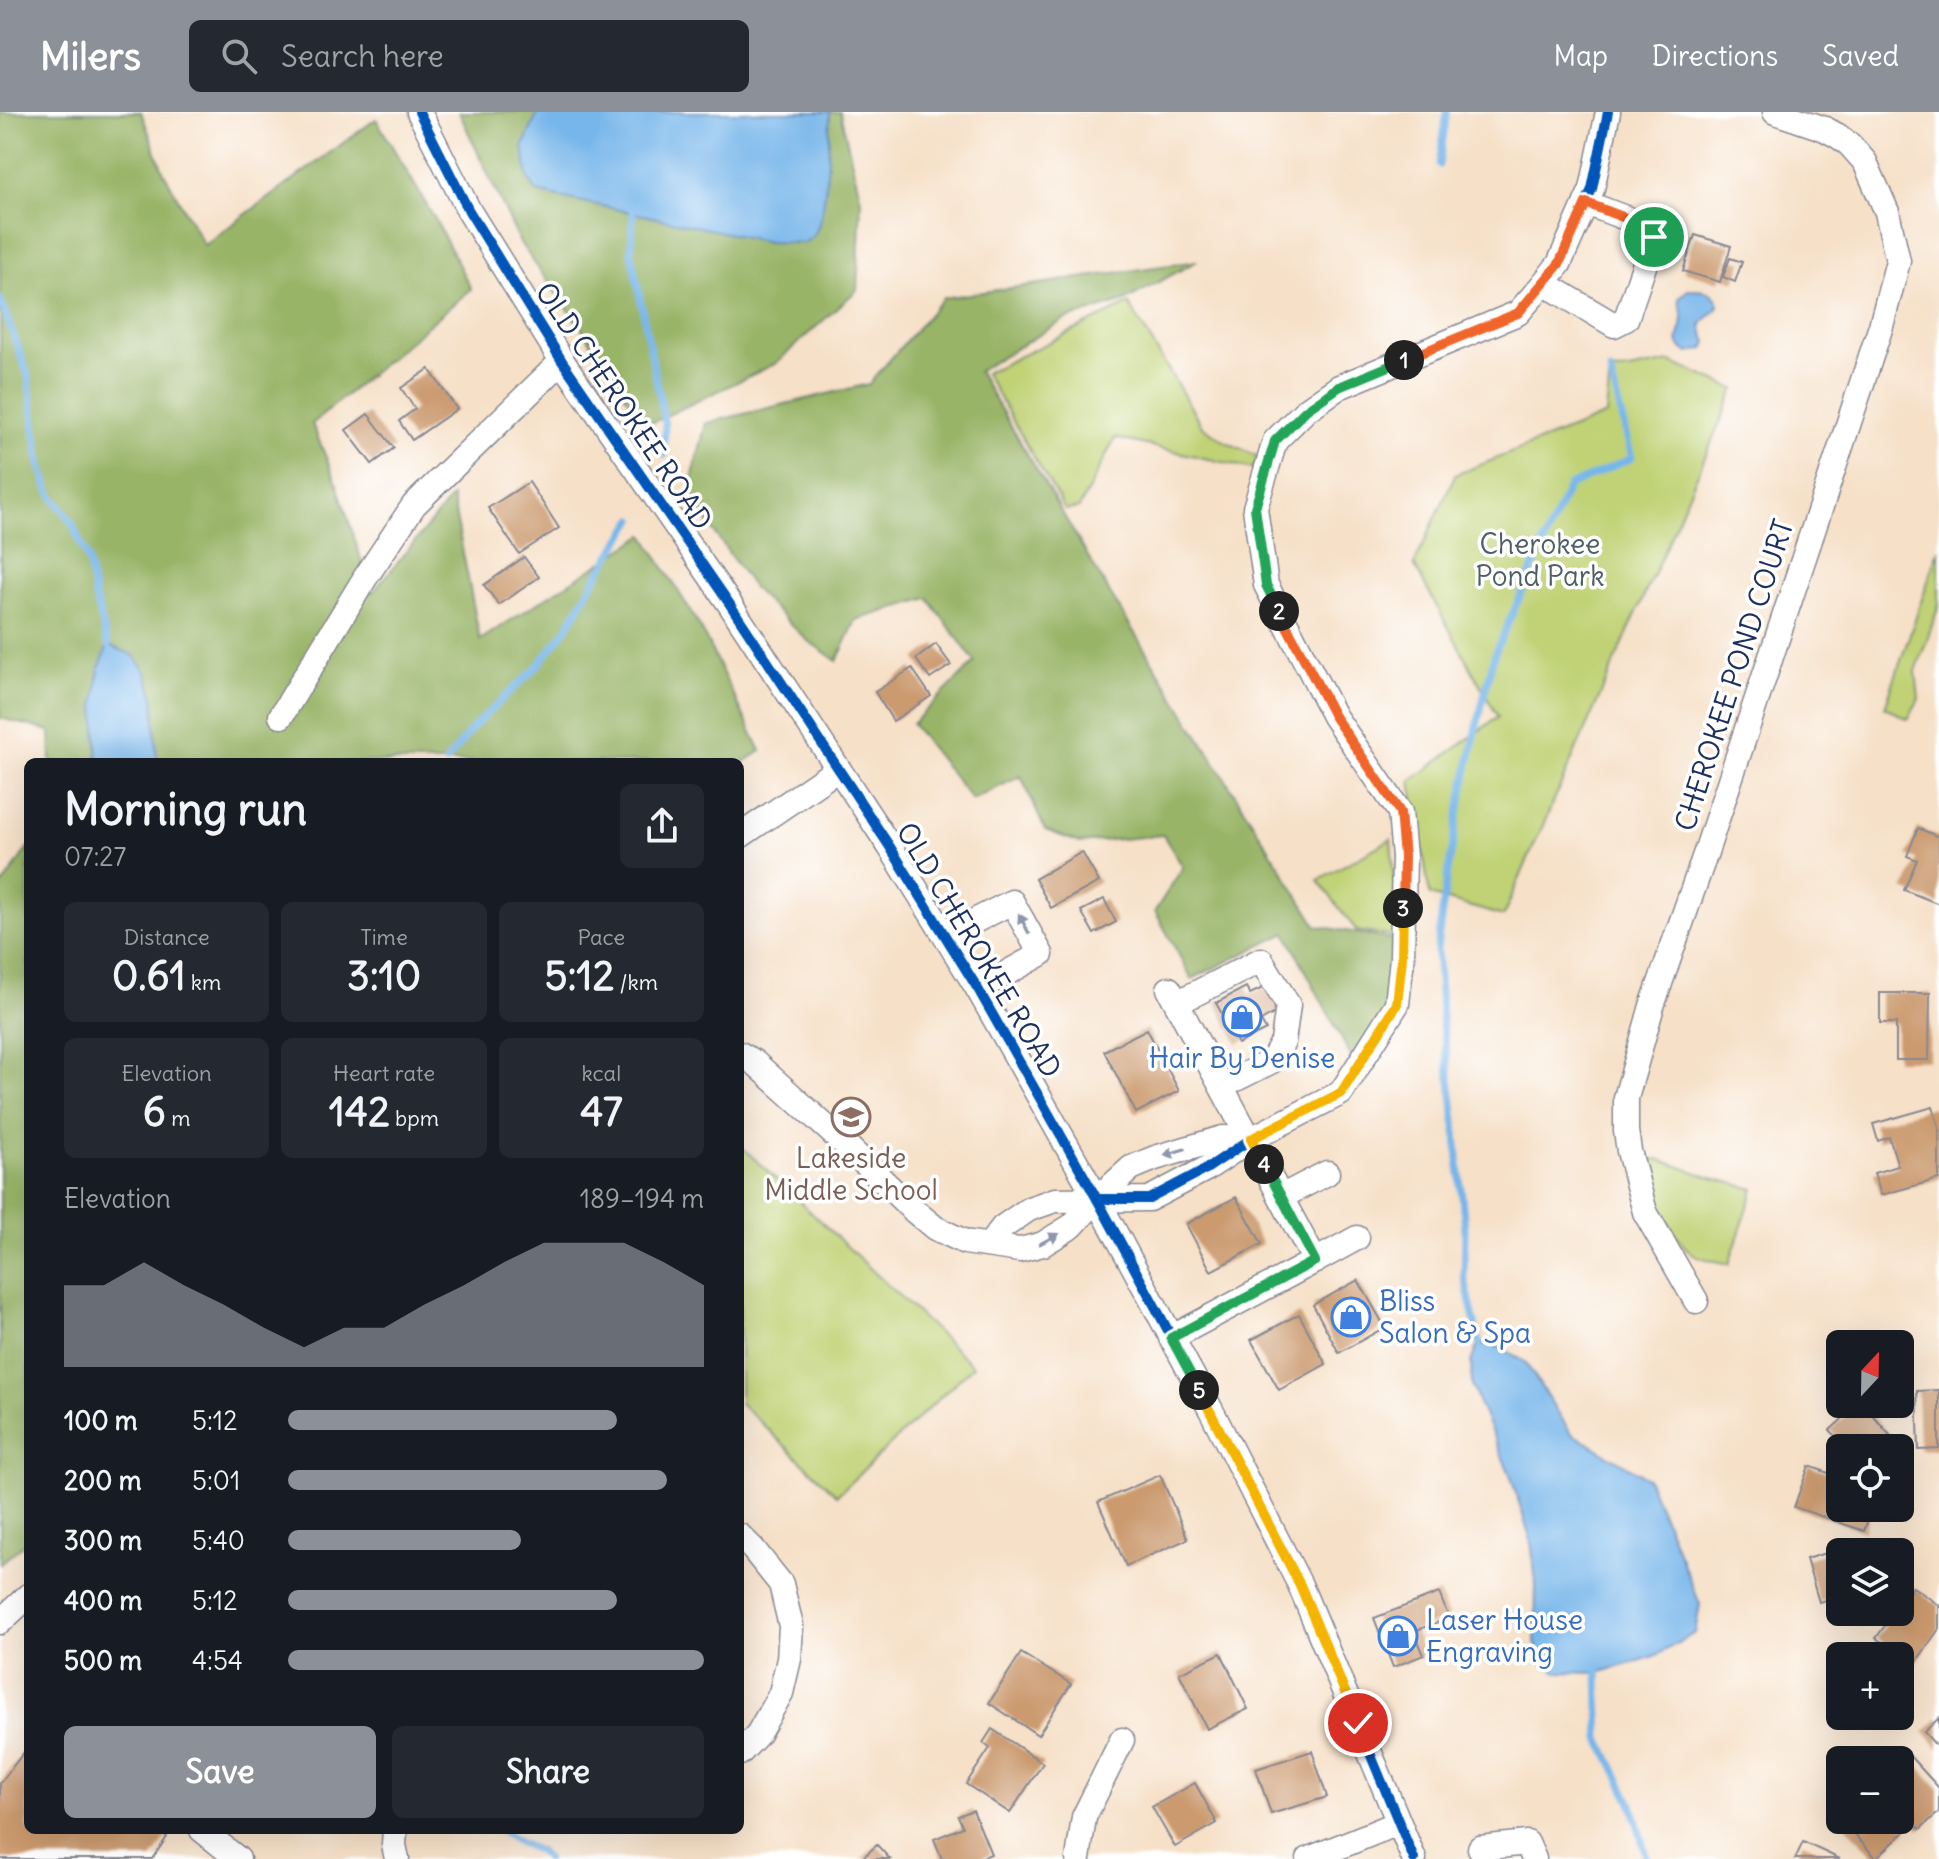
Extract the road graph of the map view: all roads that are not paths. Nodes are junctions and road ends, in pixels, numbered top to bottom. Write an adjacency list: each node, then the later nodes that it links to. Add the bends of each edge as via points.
1 (419, 112): 6 (street, OLD CHEROKEE ROAD, via 469,211)
2 (1608, 112): 4 (street)
3 (1775, 112): 21 (street, CHEROKEE POND COURT, via 1838,136 1865,162 1887,212 1898,261 1626,1098 1629,1151 1645,1212)
4 (1586, 203): 5 (street, via 1559,264); 5 (street, via 1649,227 1654,237 1626,319 1614,325)
5 (1544, 283): 14 (street, via 1518,313 1339,387 1275,441 1255,508 1266,585 1334,716 1400,812 1402,958 1397,1004 1341,1093)
6 (562, 361): 7 (street, via 414,505); 8 (street, OLD CHEROKEE ROAD)
7 (281, 716)
8 (838, 769): 9 (street); 10 (street, OLD CHEROKEE ROAD)
9 (744, 833)
10 (945, 936): 11 (street, OLD CHEROKEE ROAD); 11 (street, one-way to 10, via 1041,954 1012,902)
11 (978, 989): 17 (street, OLD CHEROKEE ROAD)
12 (744, 1056): 19 (street, via 935,1228 965,1242)
13 (1222, 1086): 13 (street, via 1173,996 1261,960 1288,1005 1283,1042 1272,1061); 14 (street)
14 (1251, 1139): 16 (street); 17 (street, via 1149,1199); 17 (street, one-way to 17, via 1223,1138 1155,1158 1131,1168)
15 (1327, 1173): 16 (street)
16 (1281, 1197): 20 (street)
17 (1097, 1199): 19 (street, via 1055,1200 1029,1209 1003,1227); 19 (street, one-way to 17, via 1020,1250 1043,1244 1072,1226); 22 (street, OLD CHEROKEE ROAD)
18 (1357, 1238): 20 (street)
19 (989, 1245)
20 (1315, 1261): 22 (street)
21 (1696, 1301)
22 (1171, 1338): 28 (street, OLD CHEROKEE ROAD, via 1300,1585)
23 (744, 1540): 27 (street, via 781,1584 791,1626 781,1693)
24 (24, 1600): 25 (street)
25 (0, 1622)
26 (1122, 1740): 34 (street, via 1084,1817)
27 (744, 1749)
28 (1398, 1823): 35 (street); 36 (street, OLD CHEROKEE ROAD)
29 (207, 1834): 32 (street)
30 (395, 1834): 33 (street)
31 (1480, 1848): 37 (street, via 1527,1843)
32 (238, 1859)
33 (397, 1859)
34 (1078, 1859)
35 (1309, 1859)
36 (1414, 1859)
37 (1534, 1859)

